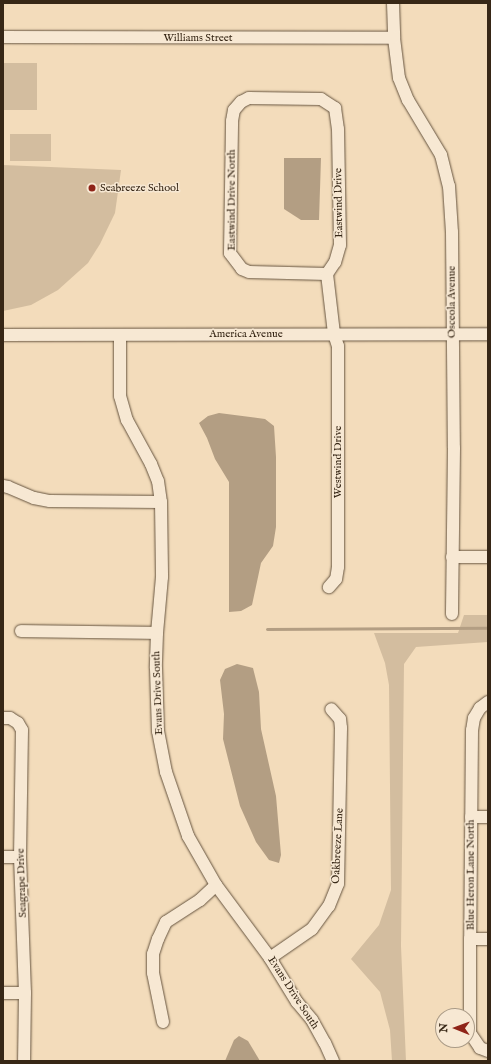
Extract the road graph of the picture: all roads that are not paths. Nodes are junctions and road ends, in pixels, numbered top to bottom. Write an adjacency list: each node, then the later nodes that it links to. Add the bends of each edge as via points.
1 (394, 3): 3 (street, Osceola Avenue)
2 (3, 37): 3 (street, Williams Street)
3 (394, 38): 10 (street, Osceola Avenue, via 399,78 408,100 441,155 449,186 452,232)
4 (298, 99): 5 (street, Eastwind Drive, via 321,99 335,108 338,129 340,244 335,262); 5 (street, Eastwind Drive North, via 249,98 234,110 230,253 242,269 249,272)
5 (327, 274): 6 (street)
6 (334, 334): 9 (street, America Avenue); 10 (street, America Avenue); 15 (street, Westwind Drive, via 338,346 338,567 336,579)
7 (488, 334): 10 (street, America Avenue)
8 (3, 335): 9 (street, America Avenue)
9 (120, 335): 12 (street, Evans Drive South, via 120,396 127,420 158,481)
10 (452, 336): 13 (street, Osceola Avenue)
11 (3, 486): 12 (street, via 34,498 50,501)
12 (161, 502): 18 (street, Evans Drive South, via 162,577)
13 (452, 557): 14 (street); 16 (street, Osceola Avenue)
14 (488, 557)
15 (329, 587)
16 (452, 614)
17 (20, 631): 18 (street)
18 (156, 633): 26 (street, Evans Drive South, via 158,731 166,772 188,836)
19 (487, 703): 22 (street, Blue Heron Lane North, via 480,708 474,718 472,730)
20 (331, 709): 29 (street, Oakbreeze Lane, via 340,719 341,728 338,884 330,906 312,929)
21 (3, 718): 25 (street, Seagrape Drive, via 10,718 18,723 22,730)
22 (471, 817): 23 (street); 27 (street, Blue Heron Lane North)
23 (488, 817)
24 (3, 857): 25 (street)
25 (20, 857): 31 (street, Seagrape Drive)
26 (216, 885): 29 (street, Evans Drive South); 32 (street, via 200,900 166,922 158,939 153,954 153,973)
27 (470, 939): 28 (street); 33 (street, Blue Heron Lane North, via 470,1033)
28 (488, 939)
29 (270, 958): 35 (street, Evans Drive South, via 297,1002 312,1020)
30 (3, 993): 31 (street)
31 (25, 993): 34 (street, Seagrape Drive)
32 (163, 1022)
33 (484, 1049)
34 (24, 1061)
35 (333, 1061)

